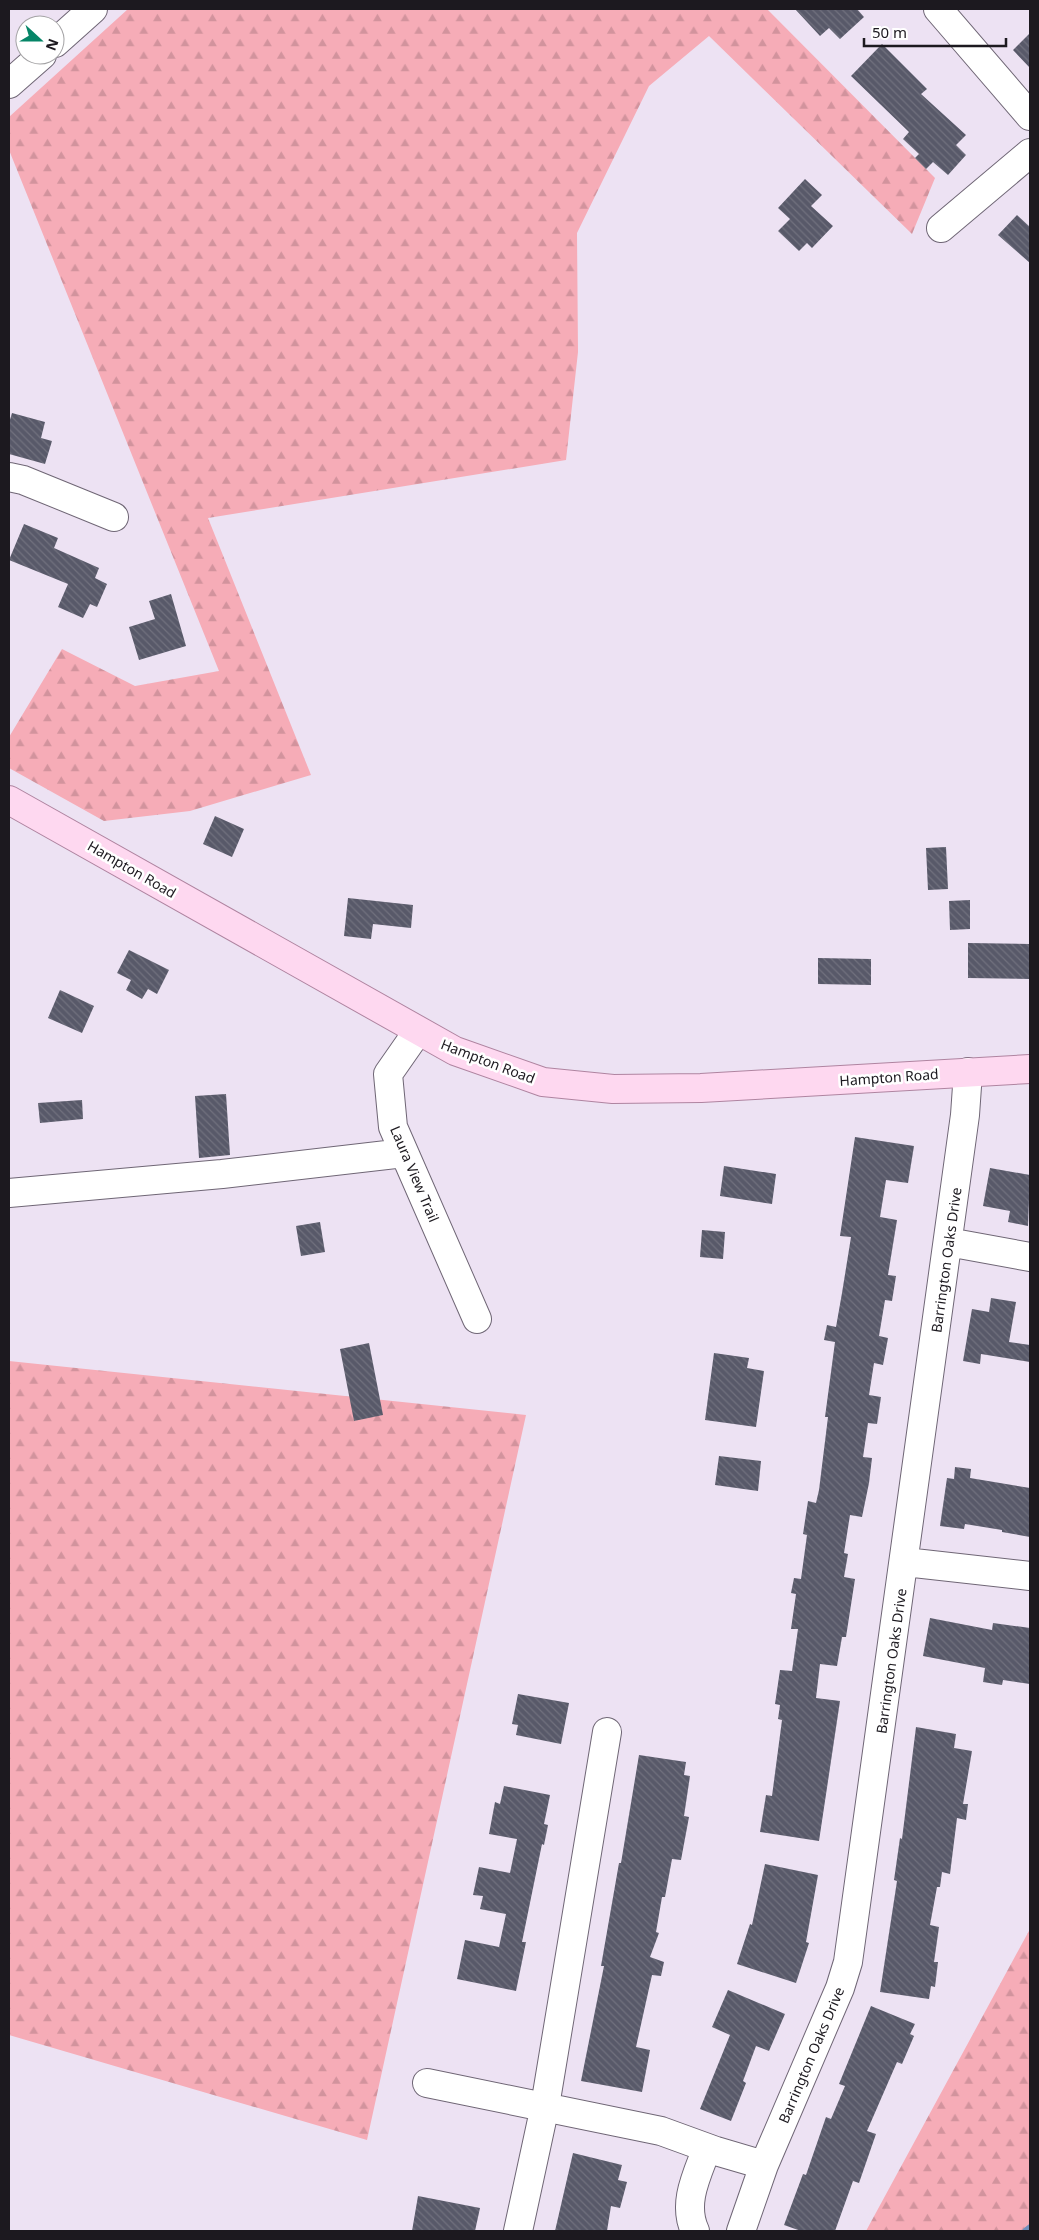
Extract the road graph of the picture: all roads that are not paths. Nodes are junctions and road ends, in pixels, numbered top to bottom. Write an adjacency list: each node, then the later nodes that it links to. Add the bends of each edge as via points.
1 (93, 9): 3 (street)
2 (938, 9): 6 (street)
3 (65, 35)
4 (31, 65): 5 (street)
5 (9, 84)
6 (1030, 116)
7 (1030, 153): 8 (street)
8 (941, 228)
9 (9, 477): 10 (street)
10 (114, 517)
11 (9, 800): 12 (main road, Hampton Road)
12 (418, 1031): 14 (main road, Hampton Road, via 455,1051 543,1082 613,1089 701,1088); 15 (street, Laura View Trail, via 388,1074 393,1128)
13 (1030, 1069): 14 (main road, Hampton Road)
14 (968, 1072): 17 (street, Barrington Oaks Drive)
15 (404, 1153): 16 (street, via 222,1174); 19 (street, Laura View Trail)
16 (9, 1193)
17 (948, 1242): 18 (street); 20 (street, Barrington Oaks Drive)
18 (1030, 1256)
19 (477, 1319)
20 (905, 1562): 21 (street); 26 (street, Barrington Oaks Drive, via 848,1962 840,1988)
21 (1030, 1576)
22 (607, 1732): 24 (street)
23 (427, 2083): 24 (street)
24 (545, 2106): 25 (street, via 661,2131); 27 (street)
25 (707, 2148): 26 (street); 28 (street, via 690,2195 690,2220)
26 (764, 2165): 29 (street, Barrington Oaks Drive)
27 (518, 2231)
28 (695, 2231)
29 (741, 2231)

